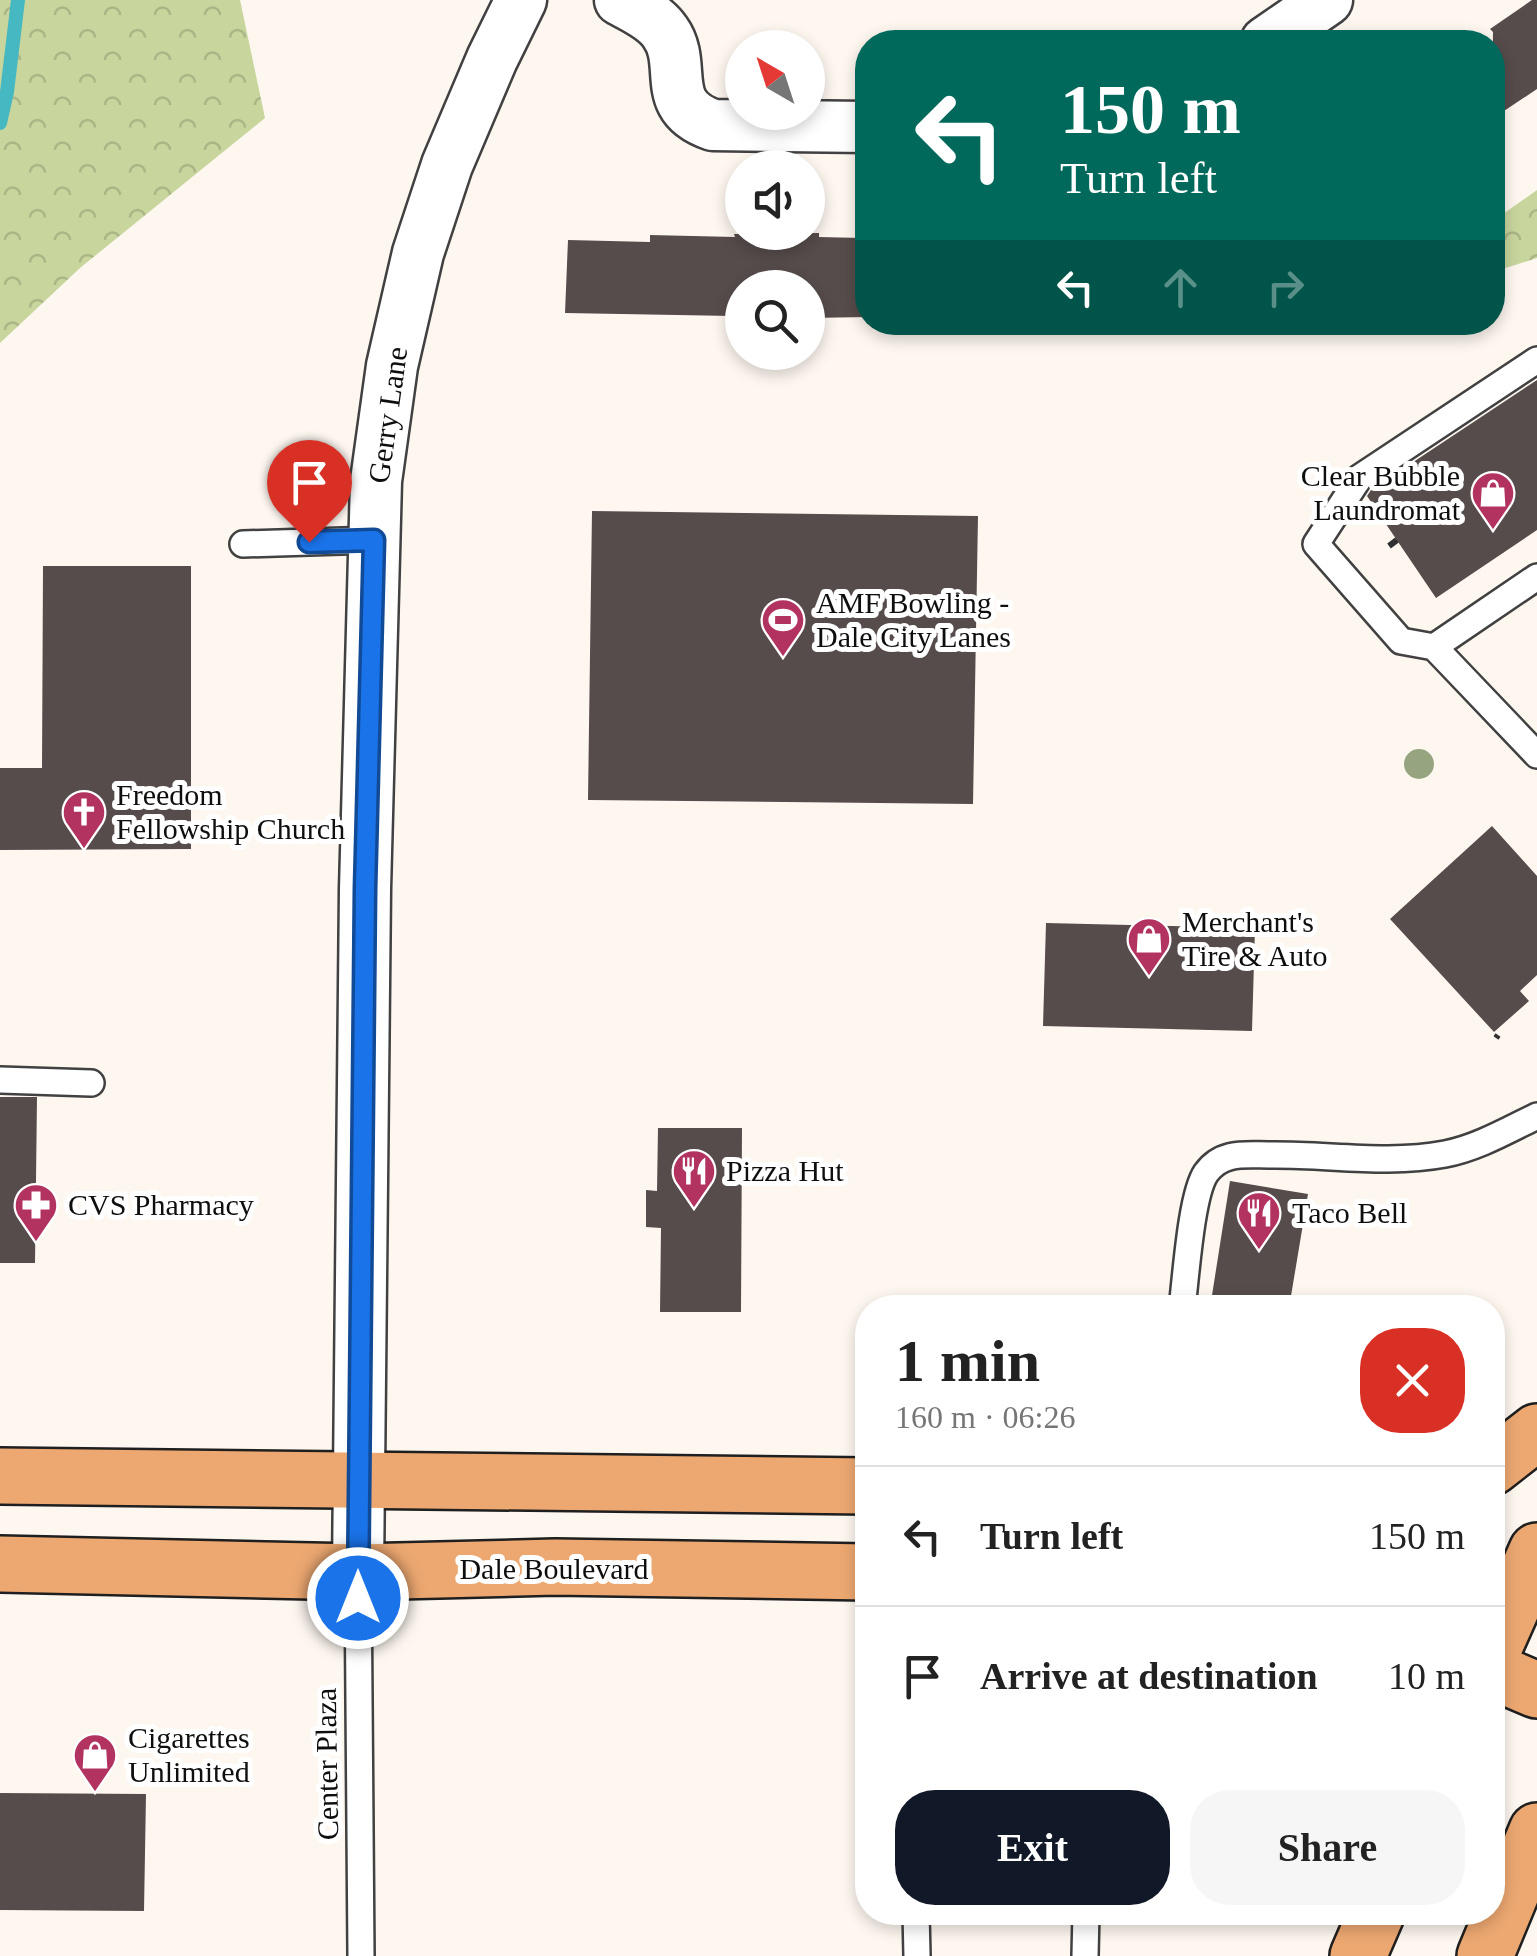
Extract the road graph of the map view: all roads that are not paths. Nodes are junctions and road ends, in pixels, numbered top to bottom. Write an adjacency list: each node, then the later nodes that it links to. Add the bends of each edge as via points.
1 (521, 0): 7 (street, Gerry Lane, via 447,166 418,254 392,366)
2 (620, 0): 5 (street, via 665,31 681,100 698,120)
3 (1327, 0): 4 (street)
4 (1283, 30)
5 (855, 126)
6 (1537, 360): 10 (lane, via 1360,478 1316,544 1402,642)
7 (374, 540): 8 (lane); 19 (street, Gerry Lane)
8 (243, 544)
9 (1537, 577): 10 (lane)
10 (1434, 647): 11 (lane)
11 (1537, 755)
12 (0, 1080): 13 (lane)
13 (92, 1083)
14 (1537, 1116): 15 (lane, via 1445,1154 1224,1157 1200,1184)
15 (1184, 1295)
16 (1537, 1432): 17 (main road)
17 (1505, 1457)
18 (0, 1476): 19 (main road)
19 (358, 1480): 20 (main road); 22 (street, Gerry Lane)
20 (855, 1486)
21 (0, 1564): 22 (main road, Dale Boulevard)
22 (358, 1572): 23 (main road, Dale Boulevard); 36 (lane, Center Plaza)
23 (855, 1572)
24 (1522, 1575): 25 (main road)
25 (1505, 1619)
26 (1505, 1676): 27 (main road)
27 (1537, 1690)
28 (1537, 1831): 29 (main road)
29 (1505, 1908)
30 (916, 1925): 35 (lane)
31 (1086, 1925): 37 (lane)
32 (1371, 1925): 38 (main road)
33 (1498, 1925): 39 (main road)
34 (1537, 1932): 40 (main road)
35 (916, 1955)
36 (362, 1956)
37 (1085, 1956)
38 (1358, 1956)
39 (1485, 1956)
40 (1509, 1956)

